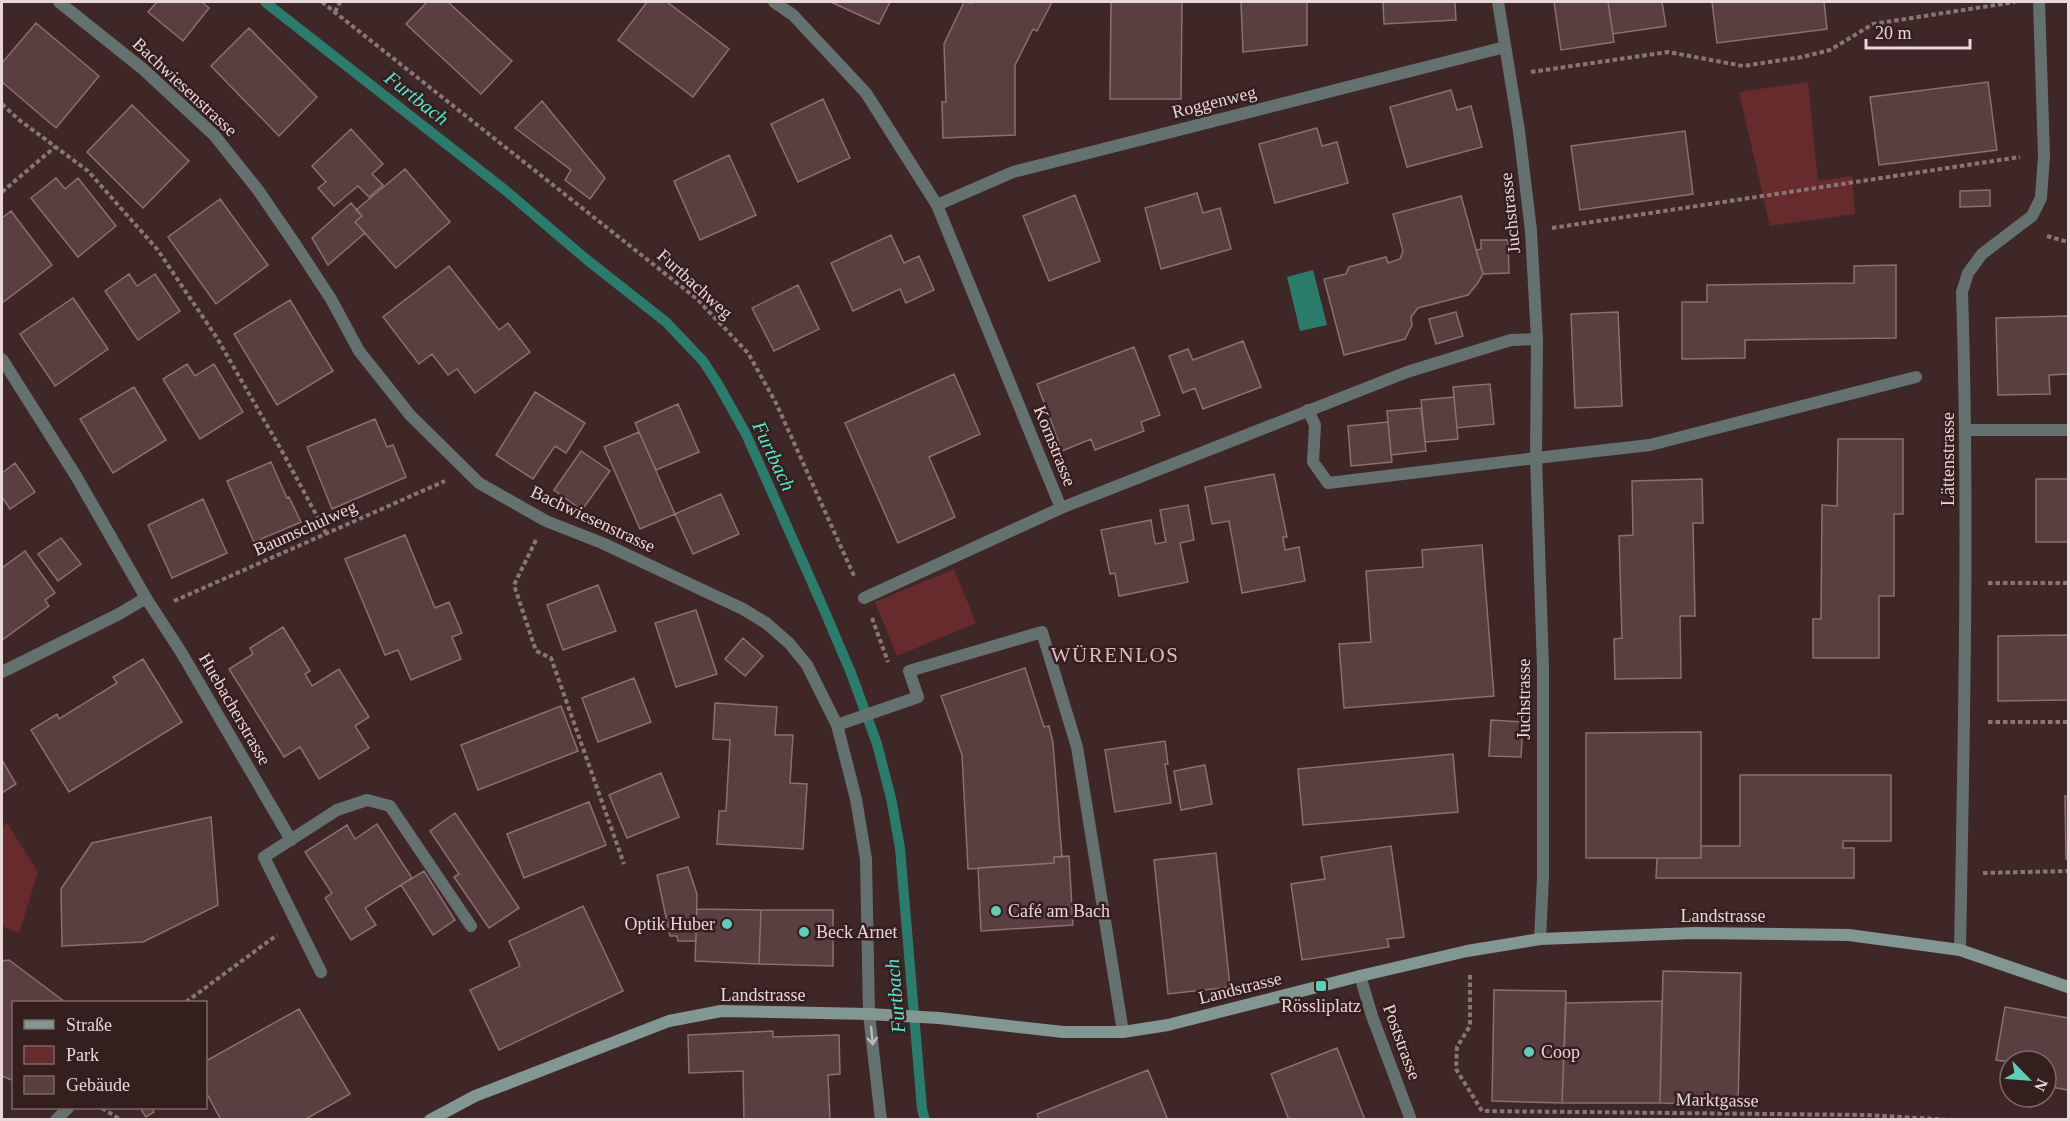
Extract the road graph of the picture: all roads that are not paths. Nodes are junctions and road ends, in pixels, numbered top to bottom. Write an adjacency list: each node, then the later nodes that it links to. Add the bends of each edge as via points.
1 (59, 2): 18 (street, Bachwiesenstrasse, via 143,69 214,135 296,244 359,351 410,415 479,483 546,521 707,591 766,623 807,665)
2 (774, 2): 6 (street, Kornstrasse, via 793,15 866,93)
3 (1498, 2): 5 (street, Juchstrasse)
4 (2039, 2): 11 (street, Lättenstrasse, via 2044,156 2041,198 2032,216 1982,254 1968,273 1962,292)
5 (1505, 47): 6 (street, Roggenweg, via 1013,172); 7 (street, Juchstrasse, via 1531,231)
6 (937, 206): 14 (street, Kornstrasse)
7 (1537, 339): 10 (street, Kornstrasse, via 1511,339 1407,372); 13 (street, Juchstrasse)
8 (2, 359): 15 (street, Huebacherstrasse, via 76,476)
9 (1916, 377): 13 (street, via 1650,445)
10 (1308, 410): 13 (street, via 1315,426 1313,462 1328,483); 14 (street, Kornstrasse)
11 (1966, 430): 12 (street); 22 (street, Lättenstrasse)
12 (2068, 430)
13 (1536, 458): 21 (street, Juchstrasse, via 1543,668)
14 (1061, 508): 16 (street)
15 (146, 598): 17 (street); 19 (street, Huebacherstrasse)
16 (864, 598)
17 (2, 672)
18 (837, 725): 26 (street, Bachwiesenstrasse, via 866,859); 27 (street, via 918,697 909,671 1042,633 1077,747)
19 (291, 840): 20 (street, via 337,810 366,800 390,806); 23 (street, via 264,857)
20 (471, 926)
21 (1540, 939): 22 (main road, Landstrasse, via 1694,933 1849,935); 24 (main road, Landstrasse)
22 (1960, 950): 25 (main road, Landstrasse)
23 (321, 972)
24 (1360, 976): 27 (main road, Landstrasse, via 1168,1025); 30 (street, Poststrasse)
25 (2068, 987)
26 (870, 1014): 27 (main road, Landstrasse, via 1064,1032); 28 (main road, Landstrasse, via 721,1011 669,1022 475,1096); 29 (street, Bachwiesenstrasse, one-way to 29)
27 (1123, 1032)
28 (430, 1119)
29 (881, 1119)
30 (1411, 1119)

